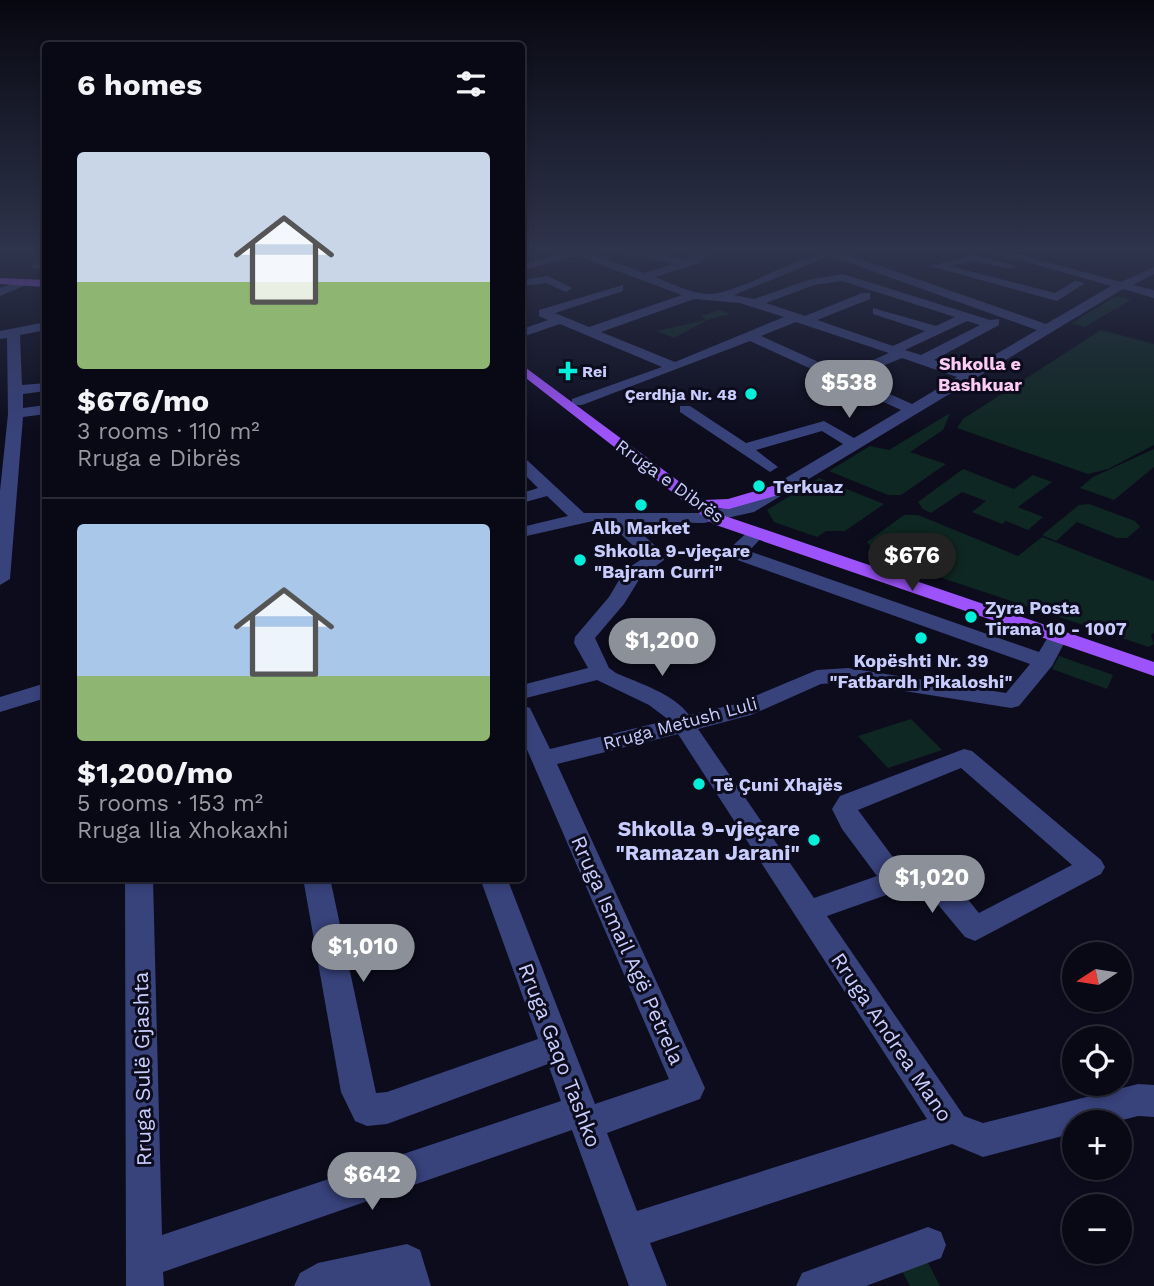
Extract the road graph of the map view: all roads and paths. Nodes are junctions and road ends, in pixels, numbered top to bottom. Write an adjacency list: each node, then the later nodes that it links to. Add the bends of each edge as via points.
1 (543, 313): 12 (street)
2 (642, 313): 19 (street)
3 (784, 313): 11 (street)
4 (823, 313): 11 (street)
5 (880, 313): 17 (street)
6 (930, 313): 13 (street)
7 (944, 313): 13 (street)
8 (1003, 313): 10 (street)
9 (1075, 313): 16 (street)
10 (1009, 315): 14 (street); 16 (street)
11 (801, 319): 21 (street); 22 (street)
12 (560, 320): 18 (street); 19 (street)
13 (959, 320): 14 (street); 17 (street)
14 (990, 324): 23 (street)
15 (42, 327): 20 (street)
16 (1048, 329): 27 (street)
17 (936, 330): 22 (street)
18 (525, 332)
19 (588, 332): 25 (street)
20 (6, 334): 30 (street)
21 (750, 336): 25 (street); 28 (street)
22 (897, 352): 23 (street); 28 (street)
23 (923, 360): 27 (street)
24 (525, 362): 31 (main road, Rruga e Dibrës)
25 (675, 367): 31 (street)
26 (525, 371): 44 (main road, Rruga e Dibrës)
27 (969, 376): 34 (street)
28 (844, 377): 34 (street)
29 (42, 388): 30 (street)
30 (11, 397): 32 (street); 37 (street)
31 (578, 402): 44 (main road, Rruga e Dibrës)
32 (42, 408)
33 (685, 409): 36 (street)
34 (914, 410): 35 (street)
35 (855, 445): 36 (street, via 824,426); 40 (street)
36 (743, 449): 38 (street)
37 (7, 459): 45 (street)
38 (770, 467)
39 (525, 472): 41 (street)
40 (783, 488): 43 (street); 44 (main road)
41 (550, 491): 42 (street); 47 (street)
42 (525, 497)
43 (761, 501): 44 (street); 49 (main road, via 757,516)
44 (718, 511): 46 (street); 49 (main road, Rruga e Dibrës)
45 (3, 516): 50 (street)
46 (612, 516): 47 (street); 57 (street, via 655,560 632,574 617,600 585,637)
47 (580, 518): 48 (street)
48 (525, 531)
49 (763, 531): 51 (main road, Rruga e Dibrës); 52 (street, via 736,553); 54 (main road, Rruga e Dibrës)
50 (0, 579)
51 (951, 600): 52 (street); 53 (main road, Rruga e Dibrës)
52 (933, 623): 55 (street)
53 (1058, 636): 55 (street, Rruga Metush Luli); 56 (main road, Rruga e Dibrës)
54 (1154, 658)
55 (1044, 661): 62 (street, Rruga Metush Luli, via 1011,701 826,675 753,706)
56 (1154, 669)
57 (601, 672): 59 (street); 62 (street, Rruga Andrea Mano, via 666,705)
58 (42, 691): 60 (street)
59 (525, 691)
60 (0, 705)
61 (525, 720): 63 (street, Rruga Ismail Agë Petrela)
62 (683, 724): 63 (street, Rruga Metush Luli); 68 (street, Rruga Andrea Mano)
63 (543, 759): 71 (street, Rruga Ismail Agë Petrela, via 690,1088)
64 (895, 880): 64 (street, via 845,809 849,803 964,758 1092,867 975,929 927,873); 68 (street)
65 (139, 882): 75 (street, Rruga Sulë Gjashta)
66 (317, 882): 69 (street, via 357,1092 367,1110 387,1108)
67 (494, 882): 69 (street, Rruga Gaqo Tashko)
68 (808, 911): 72 (street, Rruga Andrea Mano)
69 (556, 1047): 71 (street, Rruga Gaqo Tashko)
70 (1154, 1101): 72 (street, Rruga Andrea Mano, via 1138,1100 983,1140)
71 (583, 1117): 73 (street, Rruga Gaqo Tashko); 75 (street, Rruga Sulë Gjashta)
72 (953, 1128): 73 (street)
73 (627, 1232): 78 (street, Rruga Gaqo Tashko)
74 (928, 1245): 79 (street)
75 (145, 1273)
76 (313, 1286): 77 (street, via 407,1263)
77 (412, 1286)
78 (648, 1286)
79 (815, 1286)

